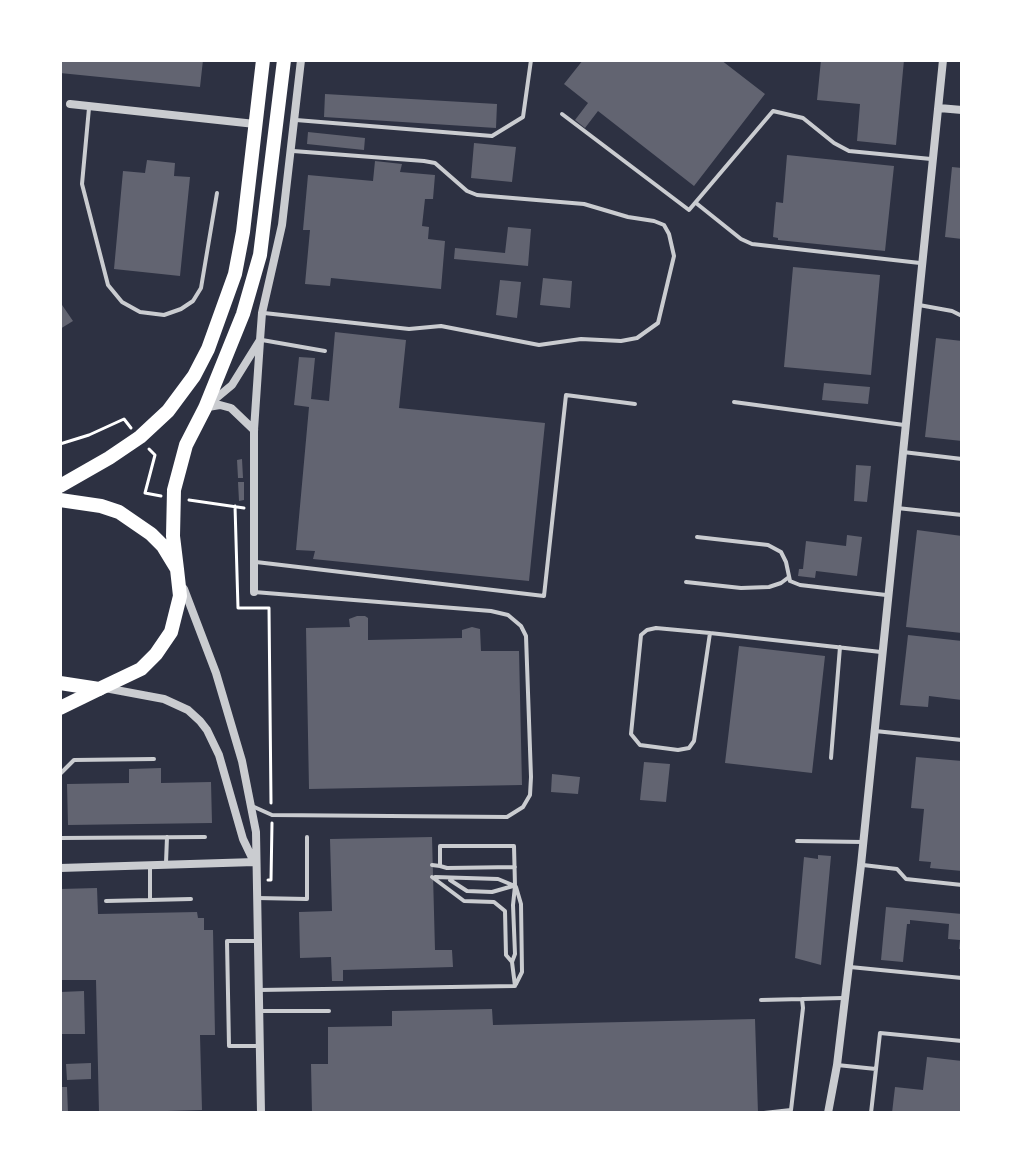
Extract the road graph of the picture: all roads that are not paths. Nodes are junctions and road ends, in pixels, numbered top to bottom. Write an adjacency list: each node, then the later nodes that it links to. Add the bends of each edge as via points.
1 (263, 60): 13 (highway)
2 (284, 60): 26 (highway, via 260,255)
3 (301, 60): 12 (street)
4 (531, 60): 12 (lane, via 523,117 492,136)
5 (943, 60): 9 (street)
6 (60, 103): 7 (lane)
7 (70, 104): 8 (street)
8 (89, 106): 13 (street); 16 (lane, via 82,184 108,285 122,302 140,312 164,315 193,301 201,288)
9 (939, 108): 10 (street); 15 (street)
10 (962, 110)
11 (562, 114): 17 (lane, via 689,210)
12 (294, 120): 14 (street)
13 (255, 124): 31 (highway, via 235,274 194,376 140,437)
14 (290, 151): 20 (street, via 282,225); 20 (lane, via 435,163 477,195 584,204 654,221 664,225 674,256 658,323 637,338 621,341 539,345 441,326 409,329)
15 (933, 159): 17 (lane, via 849,151 803,118 773,111); 18 (street)
16 (217, 193)
17 (696, 203): 18 (lane, via 752,244)
18 (923, 264): 19 (street)
19 (919, 305): 21 (lane); 27 (street)
20 (262, 313): 22 (street)
21 (962, 316)
22 (260, 340): 23 (lane); 26 (street, via 232,385); 28 (street)
23 (325, 351)
24 (734, 402): 27 (lane)
25 (635, 404): 36 (lane, via 566,395 544,596)
26 (205, 408): 28 (street, via 231,408); 37 (highway, via 186,445 174,490)
27 (906, 426): 29 (street)
28 (254, 430): 36 (street)
29 (903, 452): 30 (lane); 33 (street)
30 (962, 459)
31 (60, 486)
32 (60, 500): 37 (highway, via 119,512 163,546)
33 (897, 508): 34 (lane); 41 (street)
34 (962, 515)
35 (697, 537): 38 (lane, via 768,545 781,552)
36 (254, 562): 40 (street)
37 (178, 574): 46 (highway, via 175,622 156,654 141,669); 53 (street, via 216,673)
38 (789, 577): 39 (lane, via 769,587); 41 (lane, via 800,585)
39 (686, 582)
40 (254, 592): 53 (lane, via 508,615 526,636 531,777 523,807 507,817 272,815)
41 (889, 595): 44 (street)
42 (710, 633): 42 (lane, via 656,628 641,635 631,734 640,745 678,750 694,741); 43 (lane)
43 (840, 647): 44 (lane); 50 (lane)
44 (883, 652): 48 (street)
45 (60, 683): 46 (highway)
46 (102, 689): 47 (highway); 60 (street, via 164,699 200,721 219,755 243,839)
47 (60, 708)
48 (875, 731): 49 (lane); 59 (street)
49 (962, 740)
50 (831, 758)
51 (154, 759): 52 (lane, via 74,760)
52 (60, 774)
53 (252, 806): 60 (street)
54 (167, 837): 55 (lane); 57 (lane); 61 (lane)
55 (205, 837)
56 (307, 837): 71 (lane, via 307,899)
57 (60, 838)
58 (797, 841): 59 (lane)
59 (863, 842): 63 (street)
60 (255, 862): 61 (street); 71 (street)
61 (166, 865): 64 (street)
62 (432, 865): 65 (lane)
63 (861, 865): 69 (lane, via 897,869 906,879); 77 (street)
64 (150, 866): 67 (street); 73 (lane)
65 (440, 866): 66 (lane); 66 (lane, via 440,846 514,846)
66 (515, 867): 70 (lane)
67 (60, 868)
68 (449, 879): 70 (lane, via 498,879); 70 (lane, via 467,891); 76 (lane, via 432,877 464,901 494,902 505,911 506,955)
69 (962, 885)
70 (515, 886): 76 (lane); 79 (lane, via 521,904 522,972)
71 (257, 898): 75 (street)
72 (191, 899): 73 (lane)
73 (150, 900): 74 (lane)
74 (106, 901)
75 (258, 941): 80 (street); 87 (lane, via 227,941 228,1031 229,1046)
76 (512, 962): 79 (lane)
77 (850, 967): 78 (lane); 81 (street)
78 (962, 978)
79 (515, 986): 80 (lane)
80 (259, 990): 84 (street)
81 (846, 998): 82 (lane); 88 (street)
82 (802, 999): 83 (lane); 91 (lane, via 791,1110)
83 (761, 1000)
84 (260, 1011): 85 (lane); 87 (street)
85 (329, 1011)
86 (962, 1041): 89 (lane, via 880,1033)
87 (260, 1046): 90 (street)
88 (837, 1065): 89 (lane); 92 (street)
89 (876, 1069): 93 (lane)
90 (261, 1113)
91 (764, 1113)
92 (828, 1113)
93 (871, 1113)

